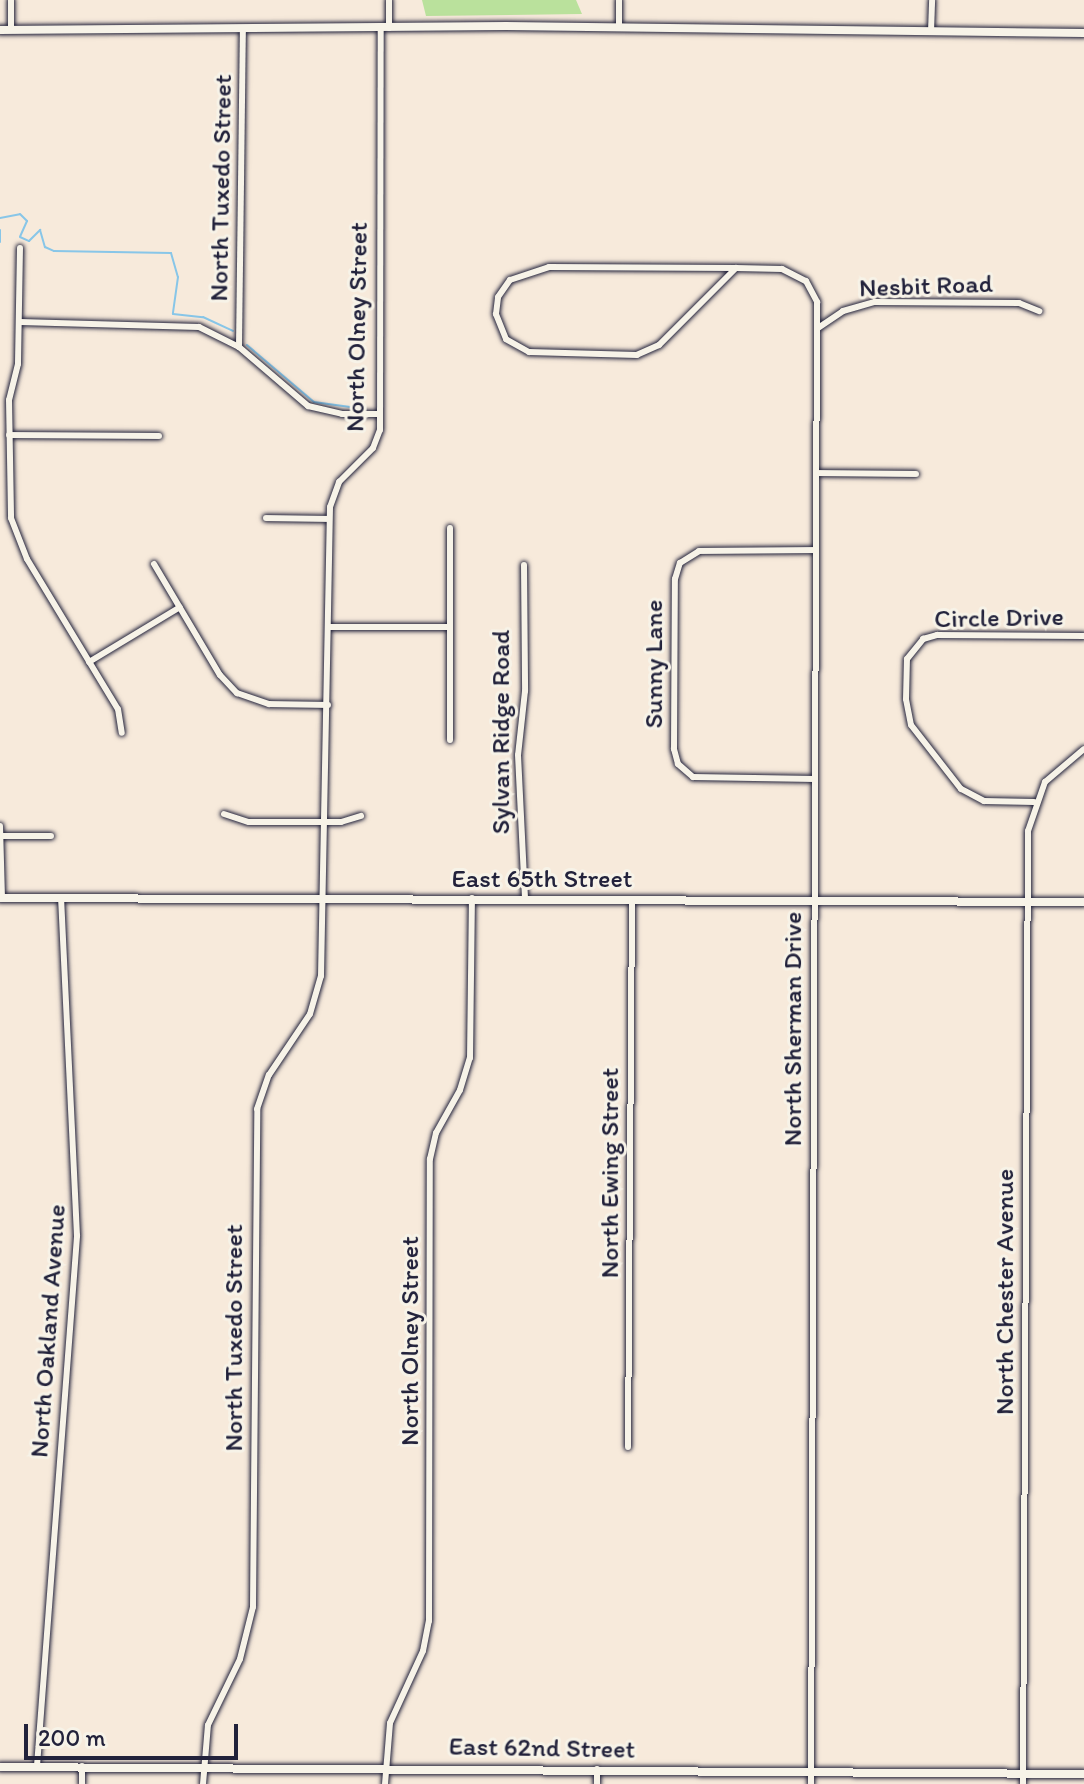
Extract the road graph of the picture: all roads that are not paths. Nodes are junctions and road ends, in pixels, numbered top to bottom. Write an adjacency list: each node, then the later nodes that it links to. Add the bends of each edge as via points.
1 (11, 0): 9 (street)
2 (389, 0): 6 (street, North Olney Street)
3 (619, 0): 5 (street)
4 (932, 0): 10 (street)
5 (619, 26): 6 (street); 10 (street)
6 (385, 28): 7 (street); 18 (street, North Olney Street)
7 (243, 29): 9 (street); 17 (street, North Tuxedo Street)
8 (0, 30): 9 (street)
9 (11, 30)
10 (931, 32): 11 (street)
11 (1084, 33)
12 (20, 248): 15 (street)
13 (736, 268): 13 (street, via 549,267 521,273 501,291 496,317 508,341 532,353 629,355 659,345); 16 (street, North Sherman Drive, via 782,269 804,279 816,298)
14 (1039, 311): 16 (street, Nesbit Road, via 1019,303 875,302 843,311)
15 (20, 322): 17 (street, via 177,324 211,331); 19 (street)
16 (818, 328): 21 (street, North Sherman Drive)
17 (239, 347): 18 (street, via 308,406 328,413)
18 (379, 414): 24 (street, North Olney Street, via 377,441 339,482)
19 (9, 435): 20 (street); 33 (street, via 9,502 16,537)
20 (159, 436)
21 (816, 473): 22 (street); 26 (street, North Sherman Drive)
22 (916, 474)
23 (266, 518): 24 (street)
24 (329, 519): 30 (street, North Olney Street)
25 (450, 528): 31 (street)
26 (816, 550): 38 (street, North Sherman Drive); 38 (street, Sunny Lane, via 699,551 680,563 675,579 674,749 678,764 693,777)
27 (154, 564): 29 (street)
28 (524, 565): 50 (street, Sylvan Ridge Road, via 525,691 518,759)
29 (180, 607): 33 (street); 34 (street, via 237,693 269,704)
30 (329, 627): 31 (street); 34 (street, North Olney Street)
31 (449, 627): 36 (street)
32 (1084, 636): 39 (street, Circle Drive, via 937,635 917,644 907,662 906,699 923,746 970,797)
33 (89, 662): 35 (street, via 120,714)
34 (328, 705): 42 (street, North Olney Street)
35 (122, 733)
36 (450, 740)
37 (1084, 749): 39 (street, via 1055,769)
38 (815, 779): 53 (street, North Sherman Drive)
39 (1034, 802): 52 (street, North Chester Avenue)
40 (224, 814): 42 (street, via 249,822)
41 (361, 816): 42 (street)
42 (325, 822): 48 (street, North Olney Street)
43 (0, 826): 44 (street)
44 (1, 836): 45 (street); 46 (street)
45 (51, 836)
46 (1, 898): 47 (street, East 65th Street)
47 (61, 898): 48 (street, East 65th Street); 56 (street, North Oakland Avenue, via 77,1236)
48 (323, 898): 49 (street, East 65th Street); 58 (street, North Tuxedo Street, via 315,1002 266,1081 257,1109 253,1607 240,1659 208,1725)
49 (472, 898): 50 (street, East 65th Street); 59 (street, North Olney Street, via 470,1058 430,1159 429,1628 392,1716)
50 (525, 899): 51 (street, East 65th Street)
51 (632, 899): 53 (street, East 65th Street); 55 (street, North Ewing Street)
52 (1027, 901): 53 (street, East 65th Street); 54 (street, East 65th Street); 63 (street, North Chester Avenue)
53 (814, 902): 62 (street, North Sherman Drive)
54 (1084, 902)
55 (628, 1447)
56 (37, 1766): 57 (street, East 62nd Street); 60 (street, East 62nd Street)
57 (82, 1766): 58 (street, East 62nd Street); 65 (street)
58 (205, 1766): 59 (street, East 62nd Street); 66 (street, North Tuxedo Street)
59 (385, 1766): 61 (street, East 62nd Street); 67 (street, North Olney Street)
60 (0, 1767)
61 (597, 1769): 62 (street, East 62nd Street); 68 (street)
62 (811, 1771): 63 (street, East 62nd Street); 69 (street, North Sherman Drive)
63 (1024, 1774): 64 (street, East 62nd Street); 70 (street, North Chester Avenue)
64 (1084, 1774)
65 (82, 1784)
66 (203, 1784)
67 (385, 1784)
68 (597, 1784)
69 (811, 1784)
70 (1023, 1784)

